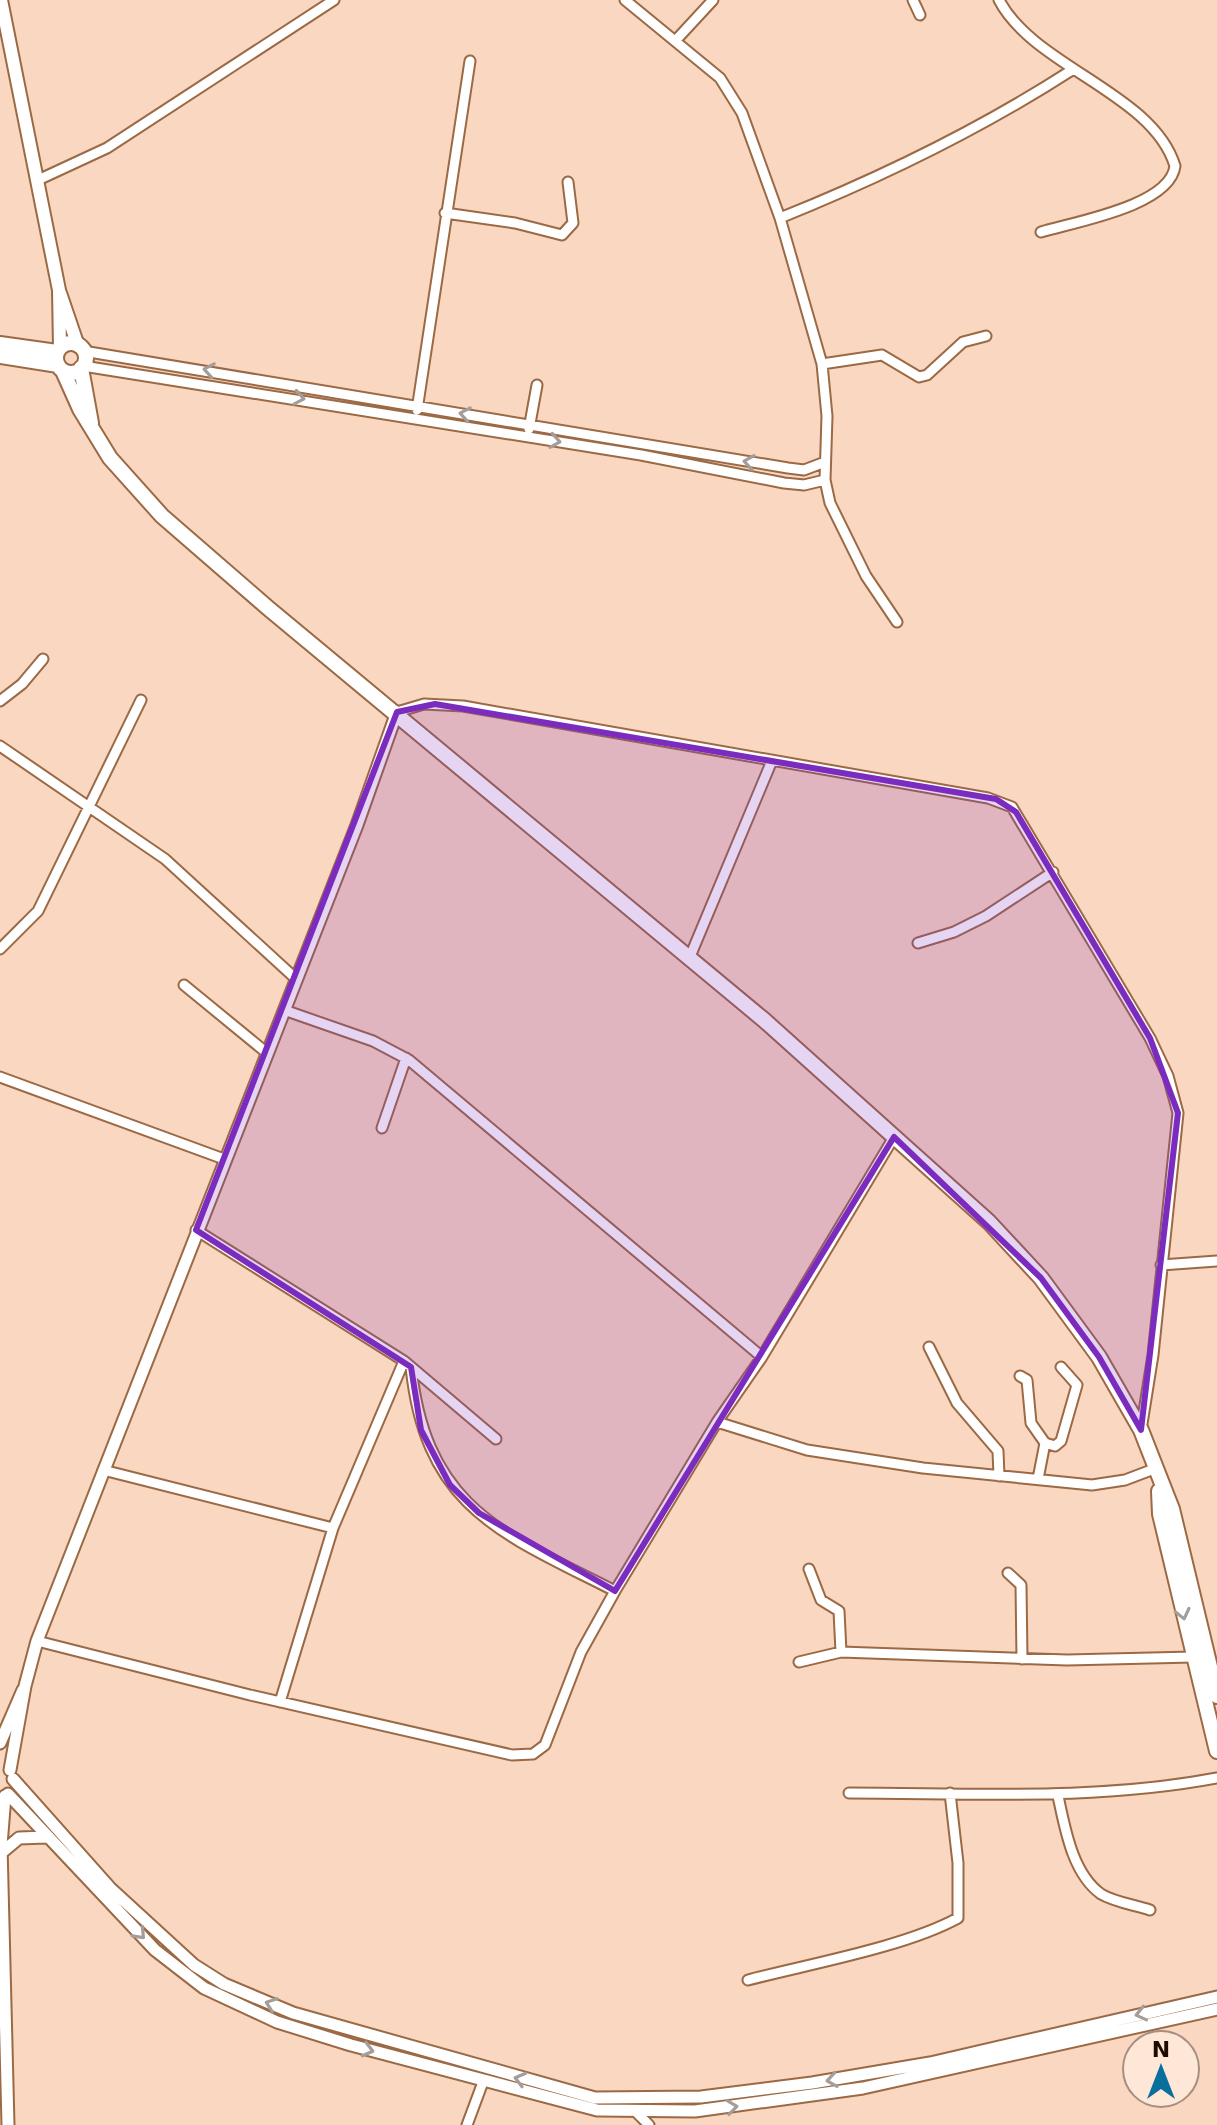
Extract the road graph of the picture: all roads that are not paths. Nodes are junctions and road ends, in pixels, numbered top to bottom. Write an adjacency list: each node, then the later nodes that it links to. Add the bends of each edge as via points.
1 (1, 0): 13 (main road)
2 (308, 0): 8 (street)
3 (334, 0): 8 (street)
4 (625, 0): 10 (street)
5 (713, 0): 10 (street)
6 (913, 0): 9 (street)
7 (999, 0): 12 (street, via 1014,26)
8 (315, 11): 13 (street, via 107,148)
9 (920, 15)
10 (676, 40): 16 (street, via 720,78 736,101)
11 (470, 61): 15 (street)
12 (1072, 70): 16 (street, via 916,159); 17 (street, via 1108,89 1148,127 1172,157 1175,171 1154,195 1140,202)
13 (38, 180): 18 (main road)
14 (568, 182): 15 (street, via 573,223 562,235)
15 (445, 213): 26 (street)
16 (780, 218): 24 (street)
17 (1041, 232)
18 (59, 290): 22 (main road); 23 (main road)
19 (986, 336): 24 (street, via 963,342 919,377 882,355)
20 (0, 344): 23 (main road)
21 (0, 356): 23 (main road)
22 (82, 358): 23 (main road, via 73,373); 23 (main road, via 67,344); 26 (street, one-way to 22); 27 (street, one-way to 27); 30 (main road)
23 (60, 359): 30 (main road)
24 (822, 364): 35 (street)
25 (537, 385): 29 (street)
26 (417, 405): 27 (street); 28 (street, one-way to 26)
27 (415, 418): 31 (street)
28 (490, 418): 29 (street); 31 (street)
29 (530, 424): 32 (street); 33 (street)
30 (92, 431): 41 (main road, via 123,476 162,516)
31 (488, 431): 32 (street)
32 (528, 437): 34 (street, one-way to 34)
33 (669, 448): 34 (street); 35 (street, one-way to 33, via 804,470)
34 (667, 460): 36 (street, via 784,483)
35 (825, 462): 36 (street)
36 (825, 480): 37 (street, via 830,503 866,576)
37 (897, 622)
38 (43, 659): 40 (street)
39 (141, 700): 44 (street)
40 (0, 701)
41 (397, 712): 43 (street, via 424,704 463,706); 48 (main road); 49 (street)
42 (0, 746): 44 (street)
43 (771, 763): 45 (street, via 996,799 1016,812); 48 (street)
44 (88, 805): 47 (street, via 38,911); 49 (street, via 165,859)
45 (1053, 872): 46 (street, via 986,916); 60 (street, via 1144,1026 1175,1100 1179,1122)
46 (918, 943)
47 (0, 949)
48 (689, 959): 56 (main road)
49 (295, 978): 51 (street)
50 (184, 985): 52 (street)
51 (284, 1010): 52 (street); 53 (street)
52 (267, 1053): 57 (street)
53 (406, 1058): 55 (street); 62 (street)
54 (0, 1077): 57 (street)
55 (382, 1128)
56 (894, 1137): 62 (street); 67 (main road, via 989,1222 1041,1278 1099,1357)
57 (224, 1159): 58 (street)
58 (196, 1230): 63 (street); 70 (street)
59 (1217, 1261): 60 (street)
60 (1161, 1265): 67 (street)
61 (929, 1347): 71 (street, via 957,1403 998,1451)
62 (762, 1357): 66 (street)
63 (408, 1364): 68 (street); 74 (street); 77 (street, via 421,1430 457,1493 540,1551)
64 (1061, 1367): 69 (street, via 1077,1385 1061,1441 1055,1446)
65 (1020, 1376): 69 (street, via 1027,1380 1031,1423)
66 (717, 1422): 71 (street, via 807,1450); 77 (street)
67 (1141, 1430): 72 (main road)
68 (496, 1439)
69 (1045, 1443): 73 (street)
70 (103, 1470): 74 (street); 78 (street)
71 (999, 1476): 73 (street)
72 (1156, 1476): 73 (street, via 1092,1485); 80 (main road, one-way to 80); 84 (main road, via 1172,1509)
73 (1038, 1479)
74 (333, 1528): 85 (street)
75 (809, 1569): 79 (street, via 821,1600 839,1611)
76 (1008, 1573): 81 (street, via 1021,1585)
77 (615, 1591): 85 (street, via 581,1652 545,1745 533,1754 512,1755)
78 (37, 1641): 83 (street); 85 (street)
79 (841, 1652): 81 (street); 82 (street)
80 (1193, 1657): 81 (street); 87 (main road)
81 (1022, 1659)
82 (799, 1662)
83 (25, 1686): 86 (street); 88 (street)
84 (1217, 1696)
85 (280, 1702)
86 (0, 1743)
87 (1216, 1746)
88 (8, 1771): 92 (street); 101 (street, one-way to 88, via 701,2097 595,2098 293,2013 243,1994 194,1965 110,1888)
89 (1217, 1778): 93 (street)
90 (849, 1793): 91 (street)
91 (950, 1793): 93 (street); 98 (street, via 958,1918)
92 (4, 1796): 94 (street); 95 (street)
93 (1058, 1796): 97 (street, via 1076,1862 1087,1879 1102,1894)
94 (46, 1838): 96 (street, via 19,1838); 102 (street, one-way to 102, via 155,1950 204,1988 277,2022)
95 (0, 1845): 96 (street)
96 (1, 1853): 104 (street)
97 (1150, 1910)
98 (748, 1980)
99 (1217, 1997): 101 (street, one-way to 101)
100 (1217, 2009): 101 (street)
101 (873, 2079): 103 (street, one-way to 101, via 695,2111)
102 (483, 2082): 103 (street, via 597,2110); 105 (street)
103 (637, 2113): 106 (street)
104 (8, 2125)
105 (467, 2125)
106 (649, 2125)

